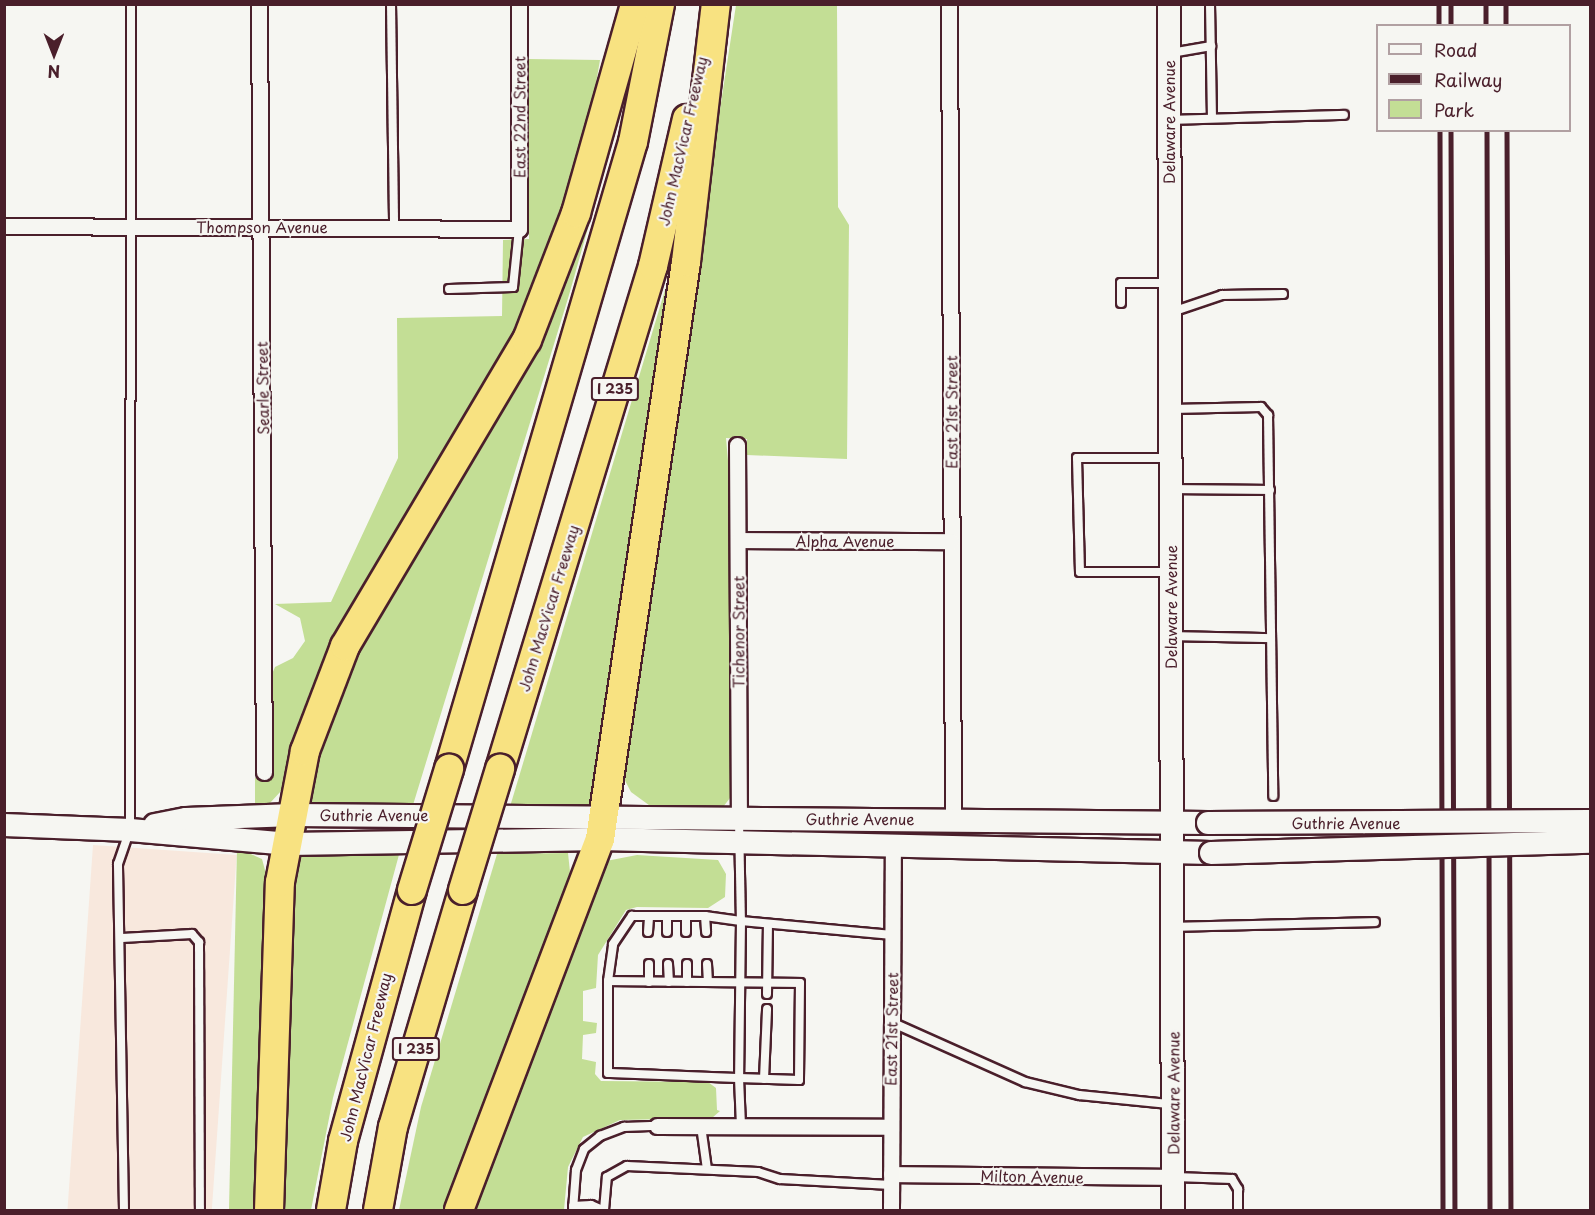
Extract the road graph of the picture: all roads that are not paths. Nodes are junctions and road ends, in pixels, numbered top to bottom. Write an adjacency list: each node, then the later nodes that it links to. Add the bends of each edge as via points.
1 (131, 4): 17 (lane)
2 (259, 4): 18 (street, Searle Street)
3 (391, 4): 19 (lane)
4 (519, 4): 20 (street, East 22nd Street)
5 (635, 4): 38 (highway, via 576,213 527,340 345,646 305,751)
6 (660, 4): 93 (highway, John MacVicar Freeway / I 235, bridge, via 633,142 412,890 344,1141)
7 (715, 4): 44 (highway, via 686,262); 94 (highway, John MacVicar Freeway / I 235, bridge, via 653,266 393,1127)
8 (949, 4): 32 (street, East 21st Street)
9 (1169, 4): 12 (main road, Delaware Avenue)
10 (1210, 4): 11 (lane)
11 (1210, 46): 12 (lane); 14 (lane)
12 (1169, 53): 15 (main road, Delaware Avenue)
13 (1344, 115): 14 (lane)
14 (1212, 118): 15 (lane)
15 (1169, 120): 21 (main road, Delaware Avenue)
16 (4, 226): 17 (street, Thompson Avenue)
17 (131, 227): 18 (street, Thompson Avenue); 45 (lane)
18 (260, 227): 19 (street, Thompson Avenue); 36 (street, Searle Street)
19 (394, 228): 20 (street, Thompson Avenue)
20 (519, 229): 22 (lane, via 513,286)
21 (1170, 283): 24 (lane, via 1121,283); 25 (main road, Delaware Avenue)
22 (448, 289)
23 (1283, 294): 25 (lane, via 1222,295 1185,311)
24 (1121, 303)
25 (1170, 312): 26 (main road, Delaware Avenue)
26 (1170, 409): 28 (main road, Delaware Avenue); 30 (lane, via 1261,407 1268,415 1271,434)
27 (737, 445): 31 (street, Tichenor Street)
28 (1171, 458): 29 (main road, Delaware Avenue); 33 (lane, via 1077,458 1080,572)
29 (1171, 489): 30 (lane); 33 (main road, Delaware Avenue)
30 (1270, 490): 35 (lane)
31 (738, 540): 32 (street, Alpha Avenue); 39 (street, Tichenor Street)
32 (951, 541): 40 (street, East 21st Street)
33 (1171, 572): 34 (main road, Delaware Avenue)
34 (1172, 636): 35 (lane); 42 (main road, Delaware Avenue)
35 (1271, 638): 37 (lane)
36 (264, 772)
37 (1273, 796)
38 (293, 815): 44 (main road, Guthrie Avenue); 45 (main road, Guthrie Avenue, via 186,819); 48 (highway)
39 (739, 819): 40 (main road, Guthrie Avenue); 44 (main road, Guthrie Avenue); 46 (lane)
40 (953, 819): 42 (main road, Guthrie Avenue)
41 (1590, 821): 42 (main road, Guthrie Avenue, bridge)
42 (1172, 823): 50 (main road, Delaware Avenue)
43 (4, 825): 45 (main road, Guthrie Avenue)
44 (602, 827): 46 (main road, Guthrie Avenue); 48 (main road, Guthrie Avenue); 95 (highway)
45 (130, 830): 48 (main road, Guthrie Avenue); 64 (lane, via 118,864)
46 (738, 843): 49 (main road, Guthrie Avenue); 55 (lane)
47 (1590, 843): 50 (main road, Guthrie Avenue, bridge)
48 (289, 844): 92 (highway, via 280,882)
49 (893, 848): 50 (main road, Guthrie Avenue); 63 (street, East 21st Street)
50 (1173, 853): 58 (main road, Delaware Avenue)
51 (649, 916): 52 (lane); 59 (lane); 69 (lane, via 632,916 614,944)
52 (667, 916): 53 (lane); 60 (lane)
53 (686, 916): 54 (lane); 61 (lane)
54 (705, 916): 55 (lane); 62 (lane)
55 (741, 921): 57 (lane); 74 (lane)
56 (1375, 922): 58 (lane)
57 (768, 925): 63 (lane); 75 (lane)
58 (1173, 927): 81 (main road, Delaware Avenue)
59 (648, 932)
60 (667, 932)
61 (686, 932)
62 (706, 932)
63 (892, 935): 78 (street, East 21st Street)
64 (122, 938): 90 (lane); 91 (lane, via 192,934 199,942)
65 (649, 964): 70 (lane)
66 (668, 964): 71 (lane)
67 (687, 964): 72 (lane)
68 (707, 964): 73 (lane)
69 (608, 981): 70 (lane); 79 (lane, via 608,1072)
70 (649, 982): 71 (lane)
71 (669, 982): 72 (lane)
72 (687, 982): 73 (lane)
73 (708, 982): 74 (lane)
74 (739, 982): 75 (lane); 79 (lane)
75 (767, 982): 76 (lane); 80 (lane, via 800,983 799,1080)
76 (767, 994)
77 (767, 1010): 80 (lane)
78 (891, 1022): 81 (lane, via 1025,1082 1079,1095); 85 (street, East 21st Street)
79 (739, 1078): 80 (lane); 84 (lane)
80 (764, 1079)
81 (1173, 1105): 87 (main road, Delaware Avenue)
82 (657, 1126): 83 (street); 89 (lane, via 624,1127 600,1136 584,1149 576,1170)
83 (701, 1126): 84 (street); 86 (lane)
84 (741, 1126): 85 (street)
85 (890, 1127): 88 (street, East 21st Street)
86 (707, 1169): 88 (lane, via 758,1172 780,1179); 96 (lane, via 627,1166 614,1170 607,1177)
87 (1173, 1177): 88 (street, Milton Avenue); 98 (main road, Delaware Avenue); 99 (lane, via 1232,1179 1238,1189)
88 (891, 1179): 97 (street, East 21st Street)
89 (573, 1208): 96 (lane, via 591,1205)
90 (124, 1210)
91 (200, 1210)
92 (269, 1210)
93 (331, 1210)
94 (378, 1210)
95 (459, 1210)
96 (603, 1210)
97 (891, 1210)
98 (1173, 1210)
99 (1238, 1210)

